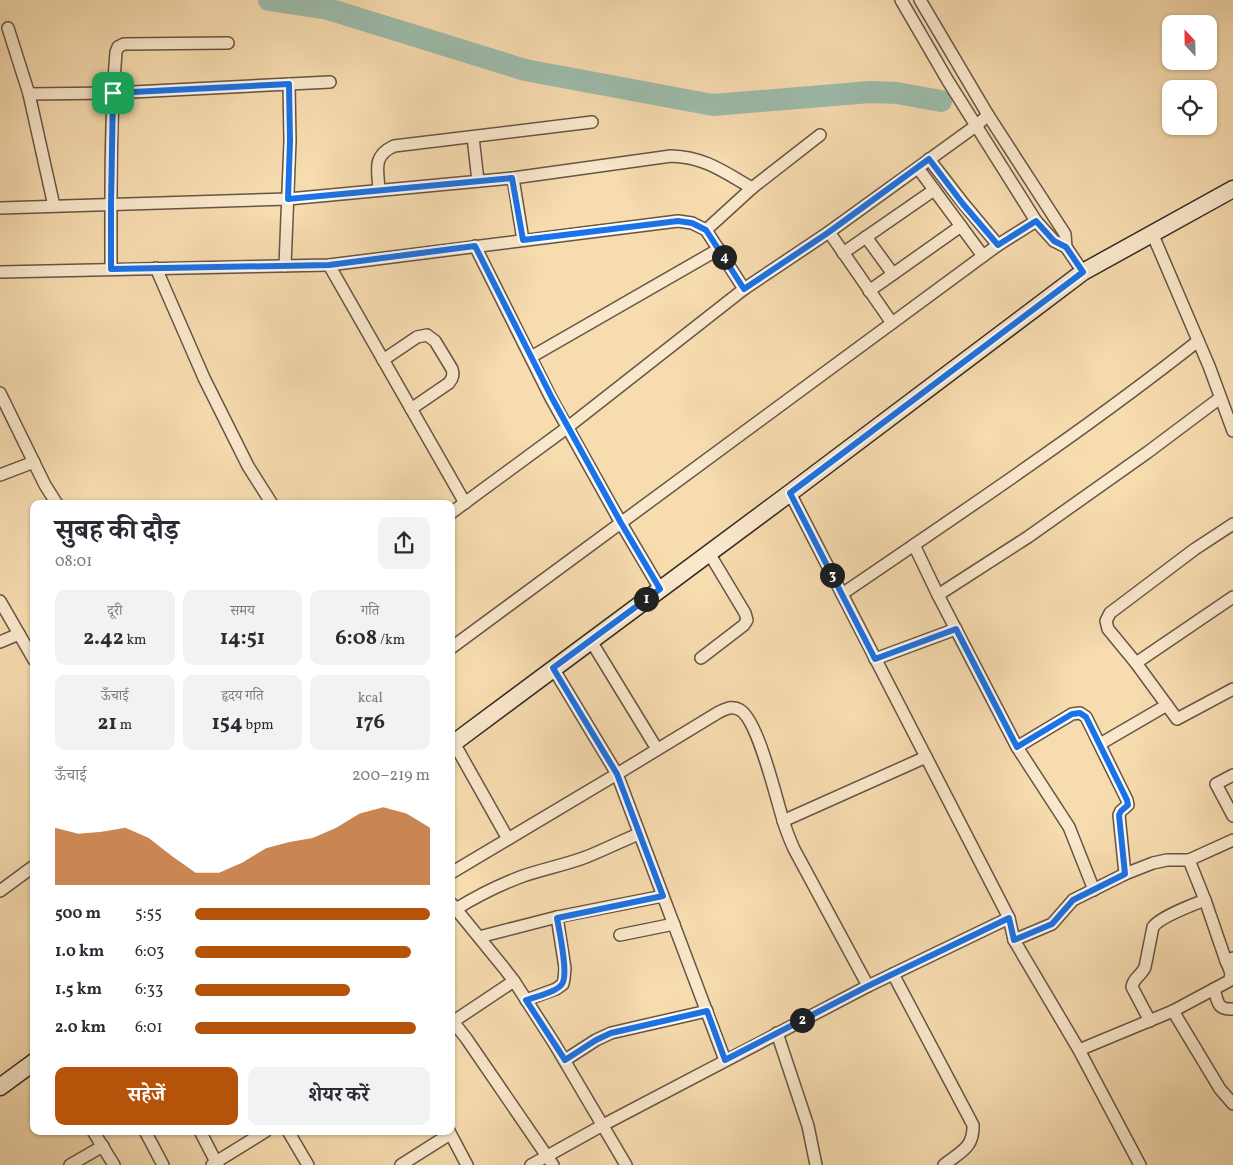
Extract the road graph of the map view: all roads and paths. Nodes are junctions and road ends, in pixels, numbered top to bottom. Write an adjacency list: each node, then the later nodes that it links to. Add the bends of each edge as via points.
1 (901, 0): 11 (street)
2 (920, 0): 9 (street)
3 (8, 28): 8 (street)
4 (228, 43): 7 (street, via 124,44 116,52)
5 (330, 82): 6 (street)
6 (289, 84): 7 (street); 22 (street)
7 (113, 93): 8 (street); 23 (street)
8 (29, 94): 24 (street)
9 (988, 114): 11 (street); 35 (street, via 1065,234)
10 (592, 122): 13 (street)
11 (977, 125): 14 (street); 26 (street)
12 (820, 135): 18 (street)
13 (473, 136): 17 (street); 19 (street, via 387,149 378,160)
14 (929, 159): 15 (street); 33 (street)
15 (918, 168): 20 (street); 29 (street)
16 (512, 178): 17 (street); 18 (street, via 671,156 707,163); 32 (street)
17 (478, 181): 19 (street)
18 (752, 188): 28 (street)
19 (379, 190): 22 (street)
20 (934, 190): 27 (street); 31 (street)
21 (1233, 190): 30 (main road)
22 (288, 199): 23 (street); 40 (street)
23 (111, 204): 24 (street); 42 (street)
24 (54, 206): 25 (street)
25 (0, 208)
26 (1036, 221): 33 (street); 35 (street, via 1054,241)
27 (961, 226): 38 (street); 45 (street)
28 (706, 230): 32 (street, via 678,221); 36 (street)
29 (829, 232): 37 (street); 46 (street)
30 (1152, 233): 44 (main road); 49 (street)
31 (866, 237): 37 (street); 45 (street)
32 (523, 240): 34 (street)
33 (998, 245): 38 (street)
34 (475, 246): 39 (street); 50 (street)
35 (1066, 247): 44 (street)
36 (718, 249): 46 (street); 50 (street)
37 (843, 253): 47 (street)
38 (983, 256): 48 (street)
39 (329, 265): 40 (street); 51 (street)
40 (285, 266): 41 (street)
41 (156, 268): 42 (street); 61 (street, via 204,378 248,466)
42 (111, 269): 43 (street)
43 (0, 272)
44 (1083, 272): 59 (main road)
45 (893, 274): 47 (street)
46 (744, 289): 55 (street)
47 (870, 291): 48 (street)
48 (892, 323): 64 (street)
49 (1198, 341): 53 (street); 66 (street, via 1035,462)
50 (531, 357): 55 (street)
51 (383, 360): 54 (street); 54 (street, via 417,337 427,335 435,341 452,368 454,373 449,383)
52 (0, 393): 57 (street)
53 (1220, 398): 56 (street); 70 (street, via 1028,537)
54 (411, 409): 62 (street)
55 (568, 427): 62 (street); 64 (street)
56 (1233, 431)
57 (34, 462): 58 (street); 60 (street)
58 (0, 475)
59 (790, 493): 67 (main road); 69 (street)
60 (54, 500)
61 (269, 500)
62 (465, 503): 63 (street)
63 (455, 510)
64 (621, 523): 68 (street); 77 (street)
65 (1233, 524): 81 (street, via 1110,613 1106,621 1108,629)
66 (914, 545): 69 (street); 70 (street)
67 (709, 553): 68 (main road); 79 (street, via 748,620)
68 (660, 589): 75 (main road)
69 (842, 594): 80 (street)
70 (938, 595): 73 (street)
71 (1233, 597): 81 (street)
72 (0, 601): 74 (street)
73 (956, 629): 80 (street); 88 (street)
74 (19, 634): 76 (street); 78 (street)
75 (591, 640): 82 (main road); 89 (street)
76 (0, 642)
77 (455, 645)
78 (30, 653)
79 (702, 658)
80 (875, 659): 90 (street)
81 (1136, 662): 84 (street)
82 (553, 668): 85 (main road); 91 (street)
83 (1233, 689): 84 (street, via 1177,720)
84 (1167, 706): 86 (street)
85 (455, 742)
86 (1100, 744): 88 (street, via 1086,717 1080,713 1072,714); 101 (street, via 1128,805 1119,815)
87 (455, 747): 96 (street)
88 (1017, 747): 102 (street, via 1069,828)
89 (657, 749): 91 (street); 94 (street, via 718,712 732,706 740,709 752,723)
90 (926, 757): 94 (street); 109 (street)
91 (617, 774): 95 (street); 96 (street)
92 (1233, 775): 93 (street, via 1216,784)
93 (1233, 816)
94 (783, 821): 117 (street, via 794,849)
95 (639, 834): 104 (street); 106 (street, via 586,857 523,876)
96 (508, 840): 100 (street)
97 (1233, 840): 98 (street)
98 (1189, 860): 101 (street, via 1153,863); 105 (street)
99 (30, 869): 103 (street)
100 (455, 871)
101 (1125, 874): 102 (street)
102 (1094, 890): 113 (street, via 1073,900 1052,924)
103 (0, 891)
104 (663, 896): 108 (street); 110 (street)
105 (1205, 900): 114 (street); 124 (street, via 1156,922 1153,927 1144,971 1132,983)
106 (455, 906)
107 (455, 907): 112 (street)
108 (557, 918): 112 (street); 119 (street, via 564,979 556,989)
109 (1009, 918): 113 (street); 115 (street)
110 (674, 924): 111 (street); 121 (street)
111 (620, 935)
112 (479, 937): 116 (street)
113 (1014, 940): 127 (street)
114 (1230, 959): 118 (street, via 1229,981)
115 (893, 974): 117 (street); 153 (street, via 973,1125 974,1136 969,1146)
116 (514, 981): 119 (street); 123 (street)
117 (868, 986): 126 (street)
118 (1214, 989): 120 (street, via 1220,1005); 122 (street)
119 (526, 1000): 128 (street)
120 (1233, 1009)
121 (707, 1011): 128 (street, via 611,1033); 129 (street)
122 (1173, 1011): 124 (street); 132 (street, via 1220,1089)
123 (455, 1019)
124 (1150, 1021): 127 (street)
125 (455, 1025): 142 (street)
126 (777, 1033): 129 (street); 152 (street, via 808,1126)
127 (1079, 1050): 154 (street)
128 (565, 1060): 133 (street)
129 (725, 1060): 133 (street)
130 (30, 1065): 131 (main road)
131 (0, 1087)
132 (1233, 1104)
133 (603, 1125): 142 (street); 151 (street)
134 (96, 1135): 141 (street)
135 (147, 1135): 146 (street)
136 (202, 1135): 143 (street)
137 (260, 1135): 143 (street)
138 (290, 1135): 147 (street)
139 (446, 1135): 148 (street)
140 (450, 1135): 149 (street)
141 (103, 1146): 144 (street); 145 (street)
142 (550, 1160): 150 (street)
143 (215, 1164)
144 (70, 1165)
145 (114, 1165)
146 (163, 1165)
147 (308, 1165)
148 (401, 1165)
149 (467, 1165)
150 (531, 1165)
151 (626, 1165)
152 (816, 1165)
153 (944, 1165)
154 (1140, 1165)

